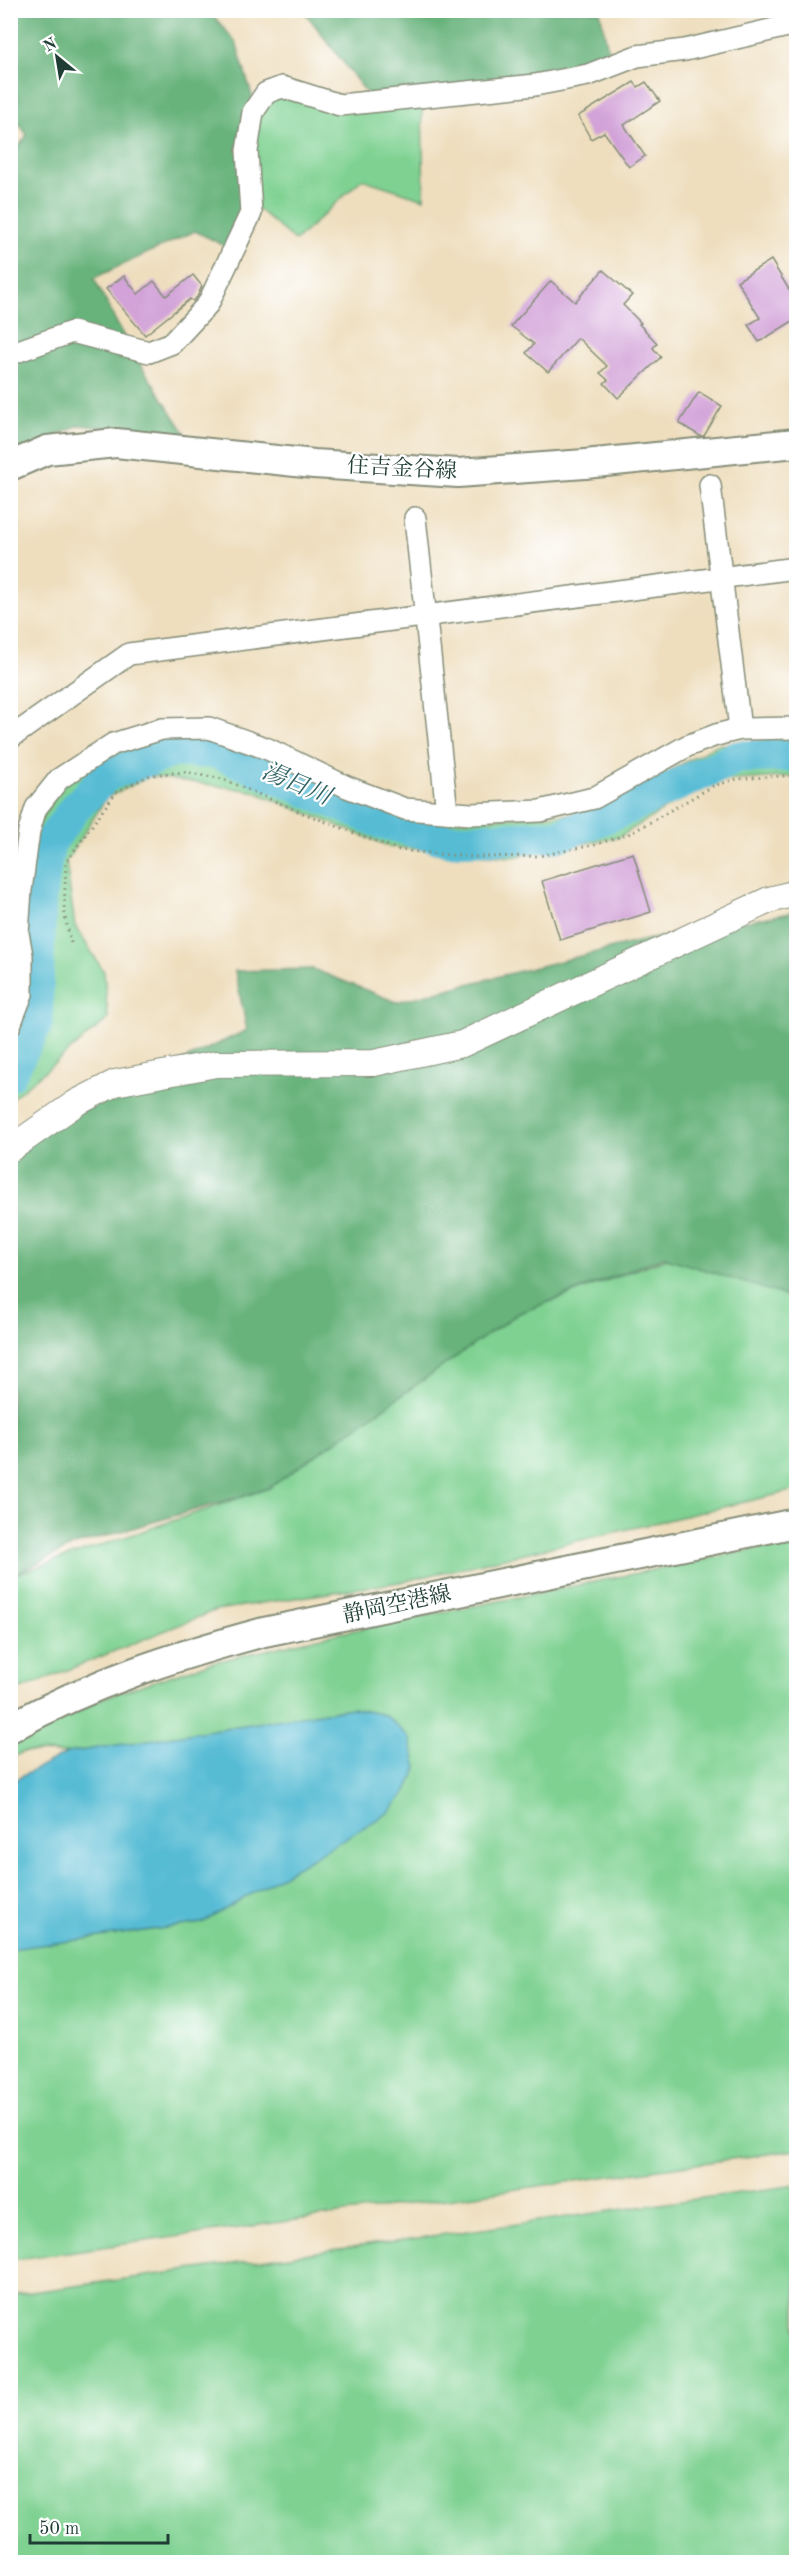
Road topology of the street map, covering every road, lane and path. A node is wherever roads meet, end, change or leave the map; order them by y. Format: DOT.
graph roads {
  1 [pos="796,24"];
  2 [pos="10,354"];
  3 [pos="796,443"];
  4 [pos="10,466"];
  5 [pos="710,485"];
  6 [pos="415,518"];
  7 [pos="796,568"];
  8 [pos="723,577"];
  9 [pos="426,615"];
  10 [pos="796,728"];
  11 [pos="740,729"];
  12 [pos="10,738"];
  13 [pos="796,775"];
  14 [pos="447,812"];
  15 [pos="796,893"];
  16 [pos="13,929"];
  17 [pos="71,943"];
  18 [pos="10,1025"];
  19 [pos="10,1149"];
  20 [pos="796,1523"];
  21 [pos="10,1728"];
  1 -- 2 [label="street"];
  3 -- 4 [label="main road, 住吉金谷線"];
  5 -- 8 [label="street"];
  6 -- 9 [label="street"];
  7 -- 8 [label="street"];
  8 -- 9 [label="street"];
  8 -- 11 [label="street"];
  9 -- 12 [label="street"];
  9 -- 14 [label="street"];
  10 -- 11 [label="street"];
  11 -- 14 [label="street"];
  13 -- 17 [label="path"];
  14 -- 16 [label="street"];
  15 -- 19 [label="street"];
  16 -- 18 [label="street"];
  20 -- 21 [label="main road, 静岡空港線"];
}
